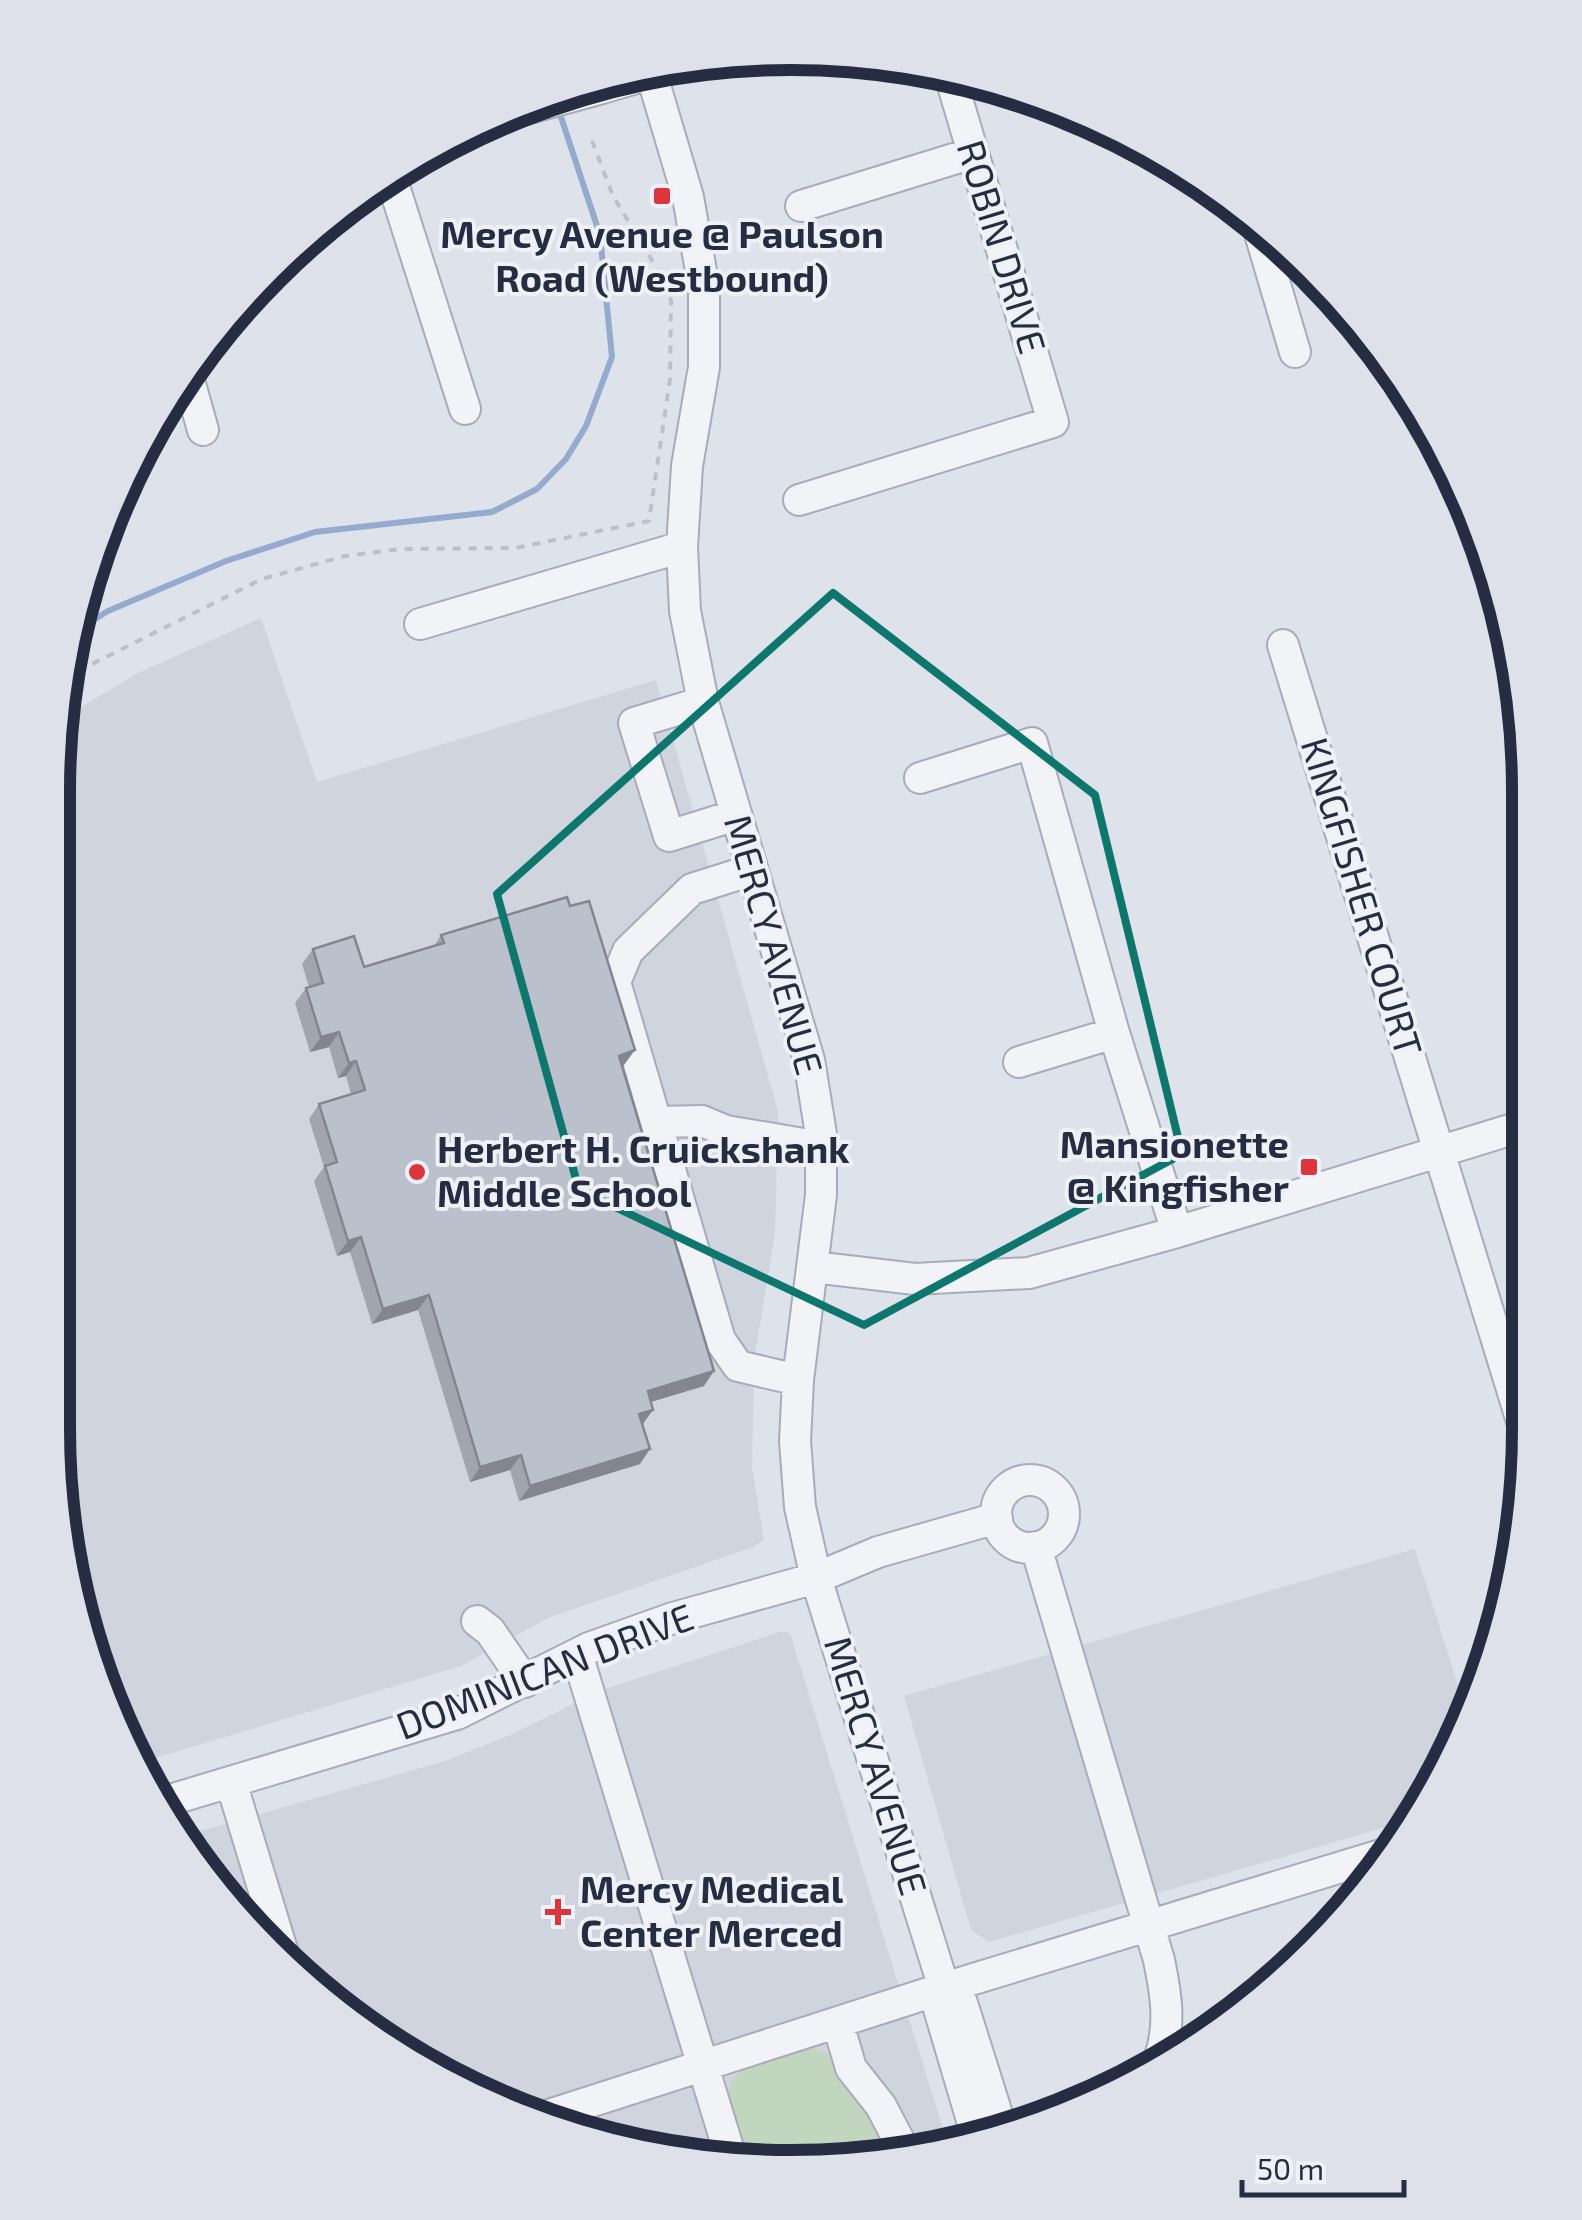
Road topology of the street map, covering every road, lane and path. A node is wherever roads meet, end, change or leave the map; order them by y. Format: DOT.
graph roads {
  1 [pos="655,83"];
  2 [pos="954,89"];
  3 [pos="590,133"];
  4 [pos="973,154"];
  5 [pos="395,189"];
  6 [pos="801,206"];
  7 [pos="1264,247"];
  8 [pos="1295,352"];
  9 [pos="192,390"];
  10 [pos="466,409"];
  11 [pos="203,430"];
  12 [pos="799,500"];
  13 [pos="682,546"];
  14 [pos="420,624"];
  15 [pos="1283,645"];
  16 [pos="80,672"];
  17 [pos="703,702"];
  18 [pos="920,778"];
  19 [pos="736,815"];
  20 [pos="752,870"];
  21 [pos="1114,1033"];
  22 [pos="1020,1062"];
  23 [pos="656,1122"];
  24 [pos="1512,1129"];
  25 [pos="821,1147"];
  26 [pos="1440,1150"];
  27 [pos="1177,1232"];
  28 [pos="813,1267"];
  29 [pos="798,1380"];
  30 [pos="1512,1388"];
  31 [pos="996,1518"];
  32 [pos="1036,1548"];
  33 [pos="816,1578"];
  34 [pos="476,1621"];
  35 [pos="577,1654"];
  36 [pos="525,1682"];
  37 [pos="232,1782"];
  38 [pos="173,1799"];
  39 [pos="1370,1858"];
  40 [pos="1150,1925"];
  41 [pos="278,1935"];
  42 [pos="944,1988"];
  43 [pos="838,2024"];
  44 [pos="1164,2045"];
  45 [pos="704,2067"];
  46 [pos="559,2112"];
  47 [pos="999,2119"];
  48 [pos="974,2126"];
  49 [pos="899,2142"];
  50 [pos="728,2147"];
  1 -- 13 [label="street, MERCY AVENUE"];
  2 -- 4 [label="street, ROBIN DRIVE"];
  3 -- 16 [label="path"];
  4 -- 6 [label="street"];
  4 -- 12 [label="street, ROBIN DRIVE"];
  5 -- 10 [label="street"];
  7 -- 8 [label="street"];
  9 -- 11 [label="street"];
  13 -- 14 [label="street"];
  13 -- 17 [label="street, MERCY AVENUE"];
  15 -- 26 [label="street, KINGFISHER COURT"];
  17 -- 19 [label="street, MERCY AVENUE"];
  17 -- 19 [label="street"];
  18 -- 21 [label="street"];
  19 -- 20 [label="street, MERCY AVENUE"];
  20 -- 23 [label="street"];
  20 -- 25 [label="street, MERCY AVENUE"];
  21 -- 22 [label="street"];
  21 -- 27 [label="street"];
  23 -- 25 [label="street"];
  23 -- 29 [label="street"];
  24 -- 26 [label="street"];
  25 -- 28 [label="street, MERCY AVENUE"];
  26 -- 27 [label="street"];
  26 -- 30 [label="street, KINGFISHER COURT"];
  27 -- 28 [label="street"];
  28 -- 29 [label="street, MERCY AVENUE"];
  29 -- 33 [label="street, MERCY AVENUE"];
  31 -- 32 [label="street"];
  31 -- 32 [label="street"];
  31 -- 33 [label="street, DOMINICAN DRIVE"];
  32 -- 40 [label="street"];
  33 -- 35 [label="street, DOMINICAN DRIVE"];
  33 -- 42 [label="street, MERCY AVENUE"];
  34 -- 36 [label="street"];
  35 -- 36 [label="street, DOMINICAN DRIVE"];
  35 -- 45 [label="street"];
  36 -- 37 [label="street, DOMINICAN DRIVE"];
  37 -- 38 [label="street, DOMINICAN DRIVE"];
  37 -- 41 [label="street"];
  39 -- 40 [label="street"];
  40 -- 42 [label="street"];
  40 -- 44 [label="street"];
  42 -- 43 [label="street"];
  42 -- 47 [label="street, MERCY AVENUE"];
  42 -- 48 [label="street, MERCY AVENUE"];
  43 -- 45 [label="street"];
  43 -- 49 [label="street"];
  45 -- 46 [label="street"];
  45 -- 50 [label="street"];
}
